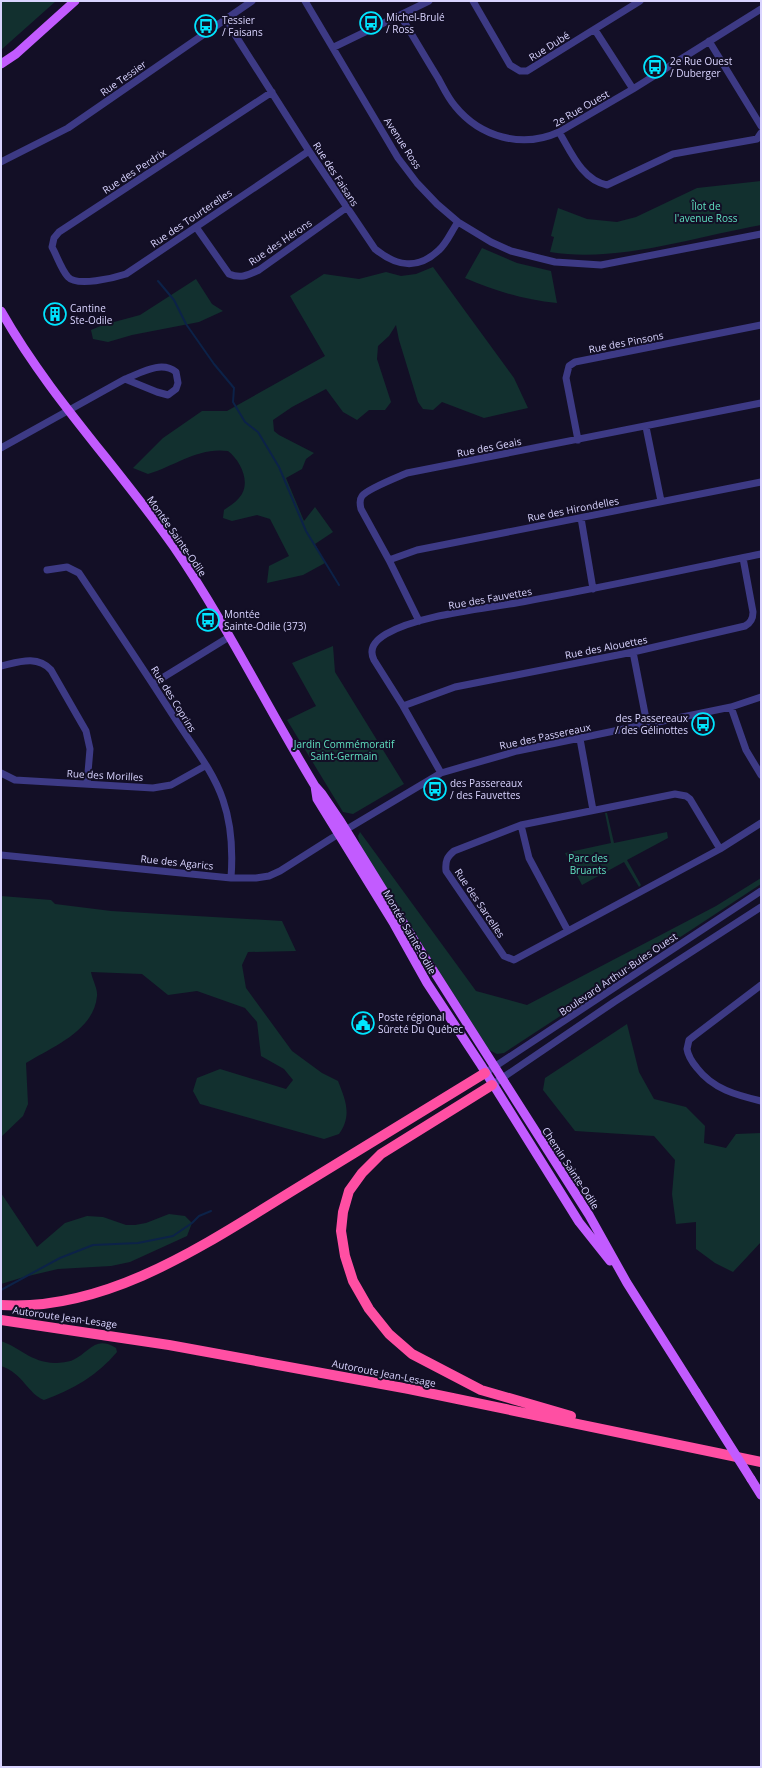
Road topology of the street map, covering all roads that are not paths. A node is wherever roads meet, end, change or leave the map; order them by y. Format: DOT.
graph roads {
  1 [pos="75,1"];
  2 [pos="252,1"];
  3 [pos="305,1"];
  4 [pos="429,1"];
  5 [pos="473,1"];
  6 [pos="640,1"];
  7 [pos="761,8"];
  8 [pos="400,15"];
  9 [pos="225,19"];
  10 [pos="594,30"];
  11 [pos="709,41"];
  12 [pos="334,47"];
  13 [pos="16,54"];
  14 [pos="1,64"];
  15 [pos="1,72"];
  16 [pos="633,89"];
  17 [pos="272,92"];
  18 [pos="761,126"];
  19 [pos="559,132"];
  20 [pos="761,133"];
  21 [pos="309,151"];
  22 [pos="1,162"];
  23 [pos="346,208"];
  24 [pos="458,222"];
  25 [pos="196,227"];
  26 [pos="761,234"];
  27 [pos="77,282"];
  28 [pos="1,311"];
  29 [pos="761,325"];
  30 [pos="126,379"];
  31 [pos="761,403"];
  32 [pos="68,410"];
  33 [pos="646,426"];
  34 [pos="578,440"];
  35 [pos="1,448"];
  36 [pos="761,482"];
  37 [pos="660,501"];
  38 [pos="581,518"];
  39 [pos="761,554"];
  40 [pos="743,558"];
  41 [pos="389,560"];
  42 [pos="47,570"];
  43 [pos="593,589"];
  44 [pos="419,621"];
  45 [pos="229,637"];
  46 [pos="633,652"];
  47 [pos="1,666"];
  48 [pos="154,683"];
  49 [pos="761,697"];
  50 [pos="403,706"];
  51 [pos="731,707"];
  52 [pos="647,724"];
  53 [pos="580,739"];
  54 [pos="205,766"];
  55 [pos="1,772"];
  56 [pos="441,773"];
  57 [pos="761,775"];
  58 [pos="87,784"];
  59 [pos="594,810"];
  60 [pos="761,822"];
  61 [pos="521,825"];
  62 [pos="342,832"];
  63 [pos="720,849"];
  64 [pos="1,855"];
  65 [pos="231,878"];
  66 [pos="761,891"];
  67 [pos="761,907"];
  68 [pos="568,931"];
  69 [pos="761,986"];
  70 [pos="494,1068"];
  71 [pos="485,1073"];
  72 [pos="501,1079"];
  73 [pos="492,1085"];
  74 [pos="761,1101"];
  75 [pos="626,1283"];
  76 [pos="1,1305"];
  77 [pos="1,1320"];
  78 [pos="639,1436"];
  79 [pos="719,1454"];
  80 [pos="761,1462"];
  81 [pos="761,1466"];
  82 [pos="761,1495"];
  1 -- 13 [label="main road"];
  2 -- 9 [label="street, Rue Tessier"];
  3 -- 12 [label="street, Avenue Ross"];
  4 -- 8 [label="street"];
  5 -- 10 [label="street, Rue Dubé"];
  6 -- 10 [label="street, Rue Dubé"];
  7 -- 11 [label="street, 2e Rue Ouest"];
  8 -- 12 [label="street"];
  8 -- 19 [label="street, 2e Rue Ouest"];
  9 -- 17 [label="street, Rue des Faisans"];
  9 -- 22 [label="street, Rue Tessier"];
  10 -- 16 [label="street"];
  11 -- 16 [label="street, 2e Rue Ouest"];
  11 -- 18 [label="street"];
  12 -- 24 [label="street, Avenue Ross"];
  13 -- 14 [label="main road"];
  13 -- 15 [label="main road"];
  16 -- 19 [label="street, 2e Rue Ouest"];
  17 -- 21 [label="street, Rue des Faisans"];
  17 -- 27 [label="street, Rue des Perdrix"];
  19 -- 20 [label="street"];
  21 -- 23 [label="street, Rue des Faisans"];
  21 -- 25 [label="street, Rue des Tourterelles"];
  23 -- 24 [label="street, Rue des Faisans"];
  23 -- 25 [label="street, Rue des Hérons"];
  24 -- 26 [label="street, Avenue Ross"];
  25 -- 27 [label="street, Rue des Tourterelles"];
  28 -- 32 [label="main road, Montée Sainte-Odile"];
  29 -- 34 [label="street, Rue des Pinsons"];
  30 -- 30 [label="street"];
  30 -- 32 [label="street"];
  31 -- 33 [label="street, Rue des Geais"];
  32 -- 35 [label="street"];
  32 -- 45 [label="main road, Montée Sainte-Odile"];
  33 -- 34 [label="street, Rue des Geais"];
  33 -- 37 [label="street"];
  34 -- 41 [label="street, Rue des Geais"];
  36 -- 37 [label="street, Rue des Hirondelles"];
  37 -- 38 [label="street, Rue des Hirondelles"];
  38 -- 41 [label="street, Rue des Hirondelles"];
  38 -- 43 [label="street"];
  39 -- 40 [label="street, Rue des Fauvettes"];
  40 -- 43 [label="street, Rue des Fauvettes"];
  40 -- 46 [label="street, Rue des Alouettes"];
  41 -- 44 [label="street, Rue des Geais"];
  42 -- 48 [label="street, Rue des Coprins"];
  43 -- 44 [label="street, Rue des Fauvettes"];
  44 -- 50 [label="street, Rue des Fauvettes"];
  45 -- 48 [label="street"];
  45 -- 62 [label="main road, Montée Sainte-Odile"];
  46 -- 50 [label="street, Rue des Alouettes"];
  46 -- 52 [label="street"];
  47 -- 58 [label="street"];
  48 -- 54 [label="street, Rue des Coprins"];
  49 -- 51 [label="street, Rue des Passereaux"];
  50 -- 56 [label="street, Rue des Fauvettes"];
  51 -- 52 [label="street, Rue des Passereaux"];
  51 -- 57 [label="street"];
  52 -- 53 [label="street, Rue des Passereaux"];
  53 -- 56 [label="street, Rue des Passereaux"];
  53 -- 59 [label="street"];
  54 -- 58 [label="street, Rue des Morilles"];
  54 -- 65 [label="street, Rue des Coprins"];
  55 -- 58 [label="street, Rue des Morilles"];
  56 -- 62 [label="street, Rue des Passereaux"];
  59 -- 61 [label="street, Rue des Sarcelles"];
  59 -- 63 [label="street, Rue des Sarcelles"];
  60 -- 63 [label="street, Rue des Sarcelles"];
  61 -- 68 [label="street"];
  61 -- 68 [label="street, Rue des Sarcelles"];
  62 -- 65 [label="street, Rue des Agarics"];
  62 -- 70 [label="main road, Montée Sainte-Odile"];
  62 -- 71 [label="main road, Montée Sainte-Odile"];
  63 -- 68 [label="street, Rue des Sarcelles"];
  64 -- 65 [label="street, Rue des Agarics"];
  66 -- 70 [label="street, Boulevard Arthur-Buies Ouest"];
  67 -- 72 [label="street, Boulevard Arthur-Buies Ouest"];
  69 -- 74 [label="street"];
  70 -- 71 [label="street, Boulevard Arthur-Buies Ouest"];
  70 -- 72 [label="main road, Chemin Sainte-Odile"];
  71 -- 73 [label="main road, Montée Sainte-Odile"];
  71 -- 76 [label="highway"];
  72 -- 73 [label="street, Boulevard Arthur-Buies Ouest"];
  72 -- 75 [label="main road, Chemin Sainte-Odile"];
  73 -- 75 [label="main road, Chemin Sainte-Odile"];
  73 -- 78 [label="highway"];
  75 -- 82 [label="main road, Chemin Sainte-Odile, bridge"];
  77 -- 78 [label="highway, Autoroute Jean-Lesage"];
  78 -- 79 [label="highway, Autoroute Jean-Lesage"];
  79 -- 80 [label="highway, Autoroute Jean-Lesage"];
  79 -- 81 [label="highway"];
}
